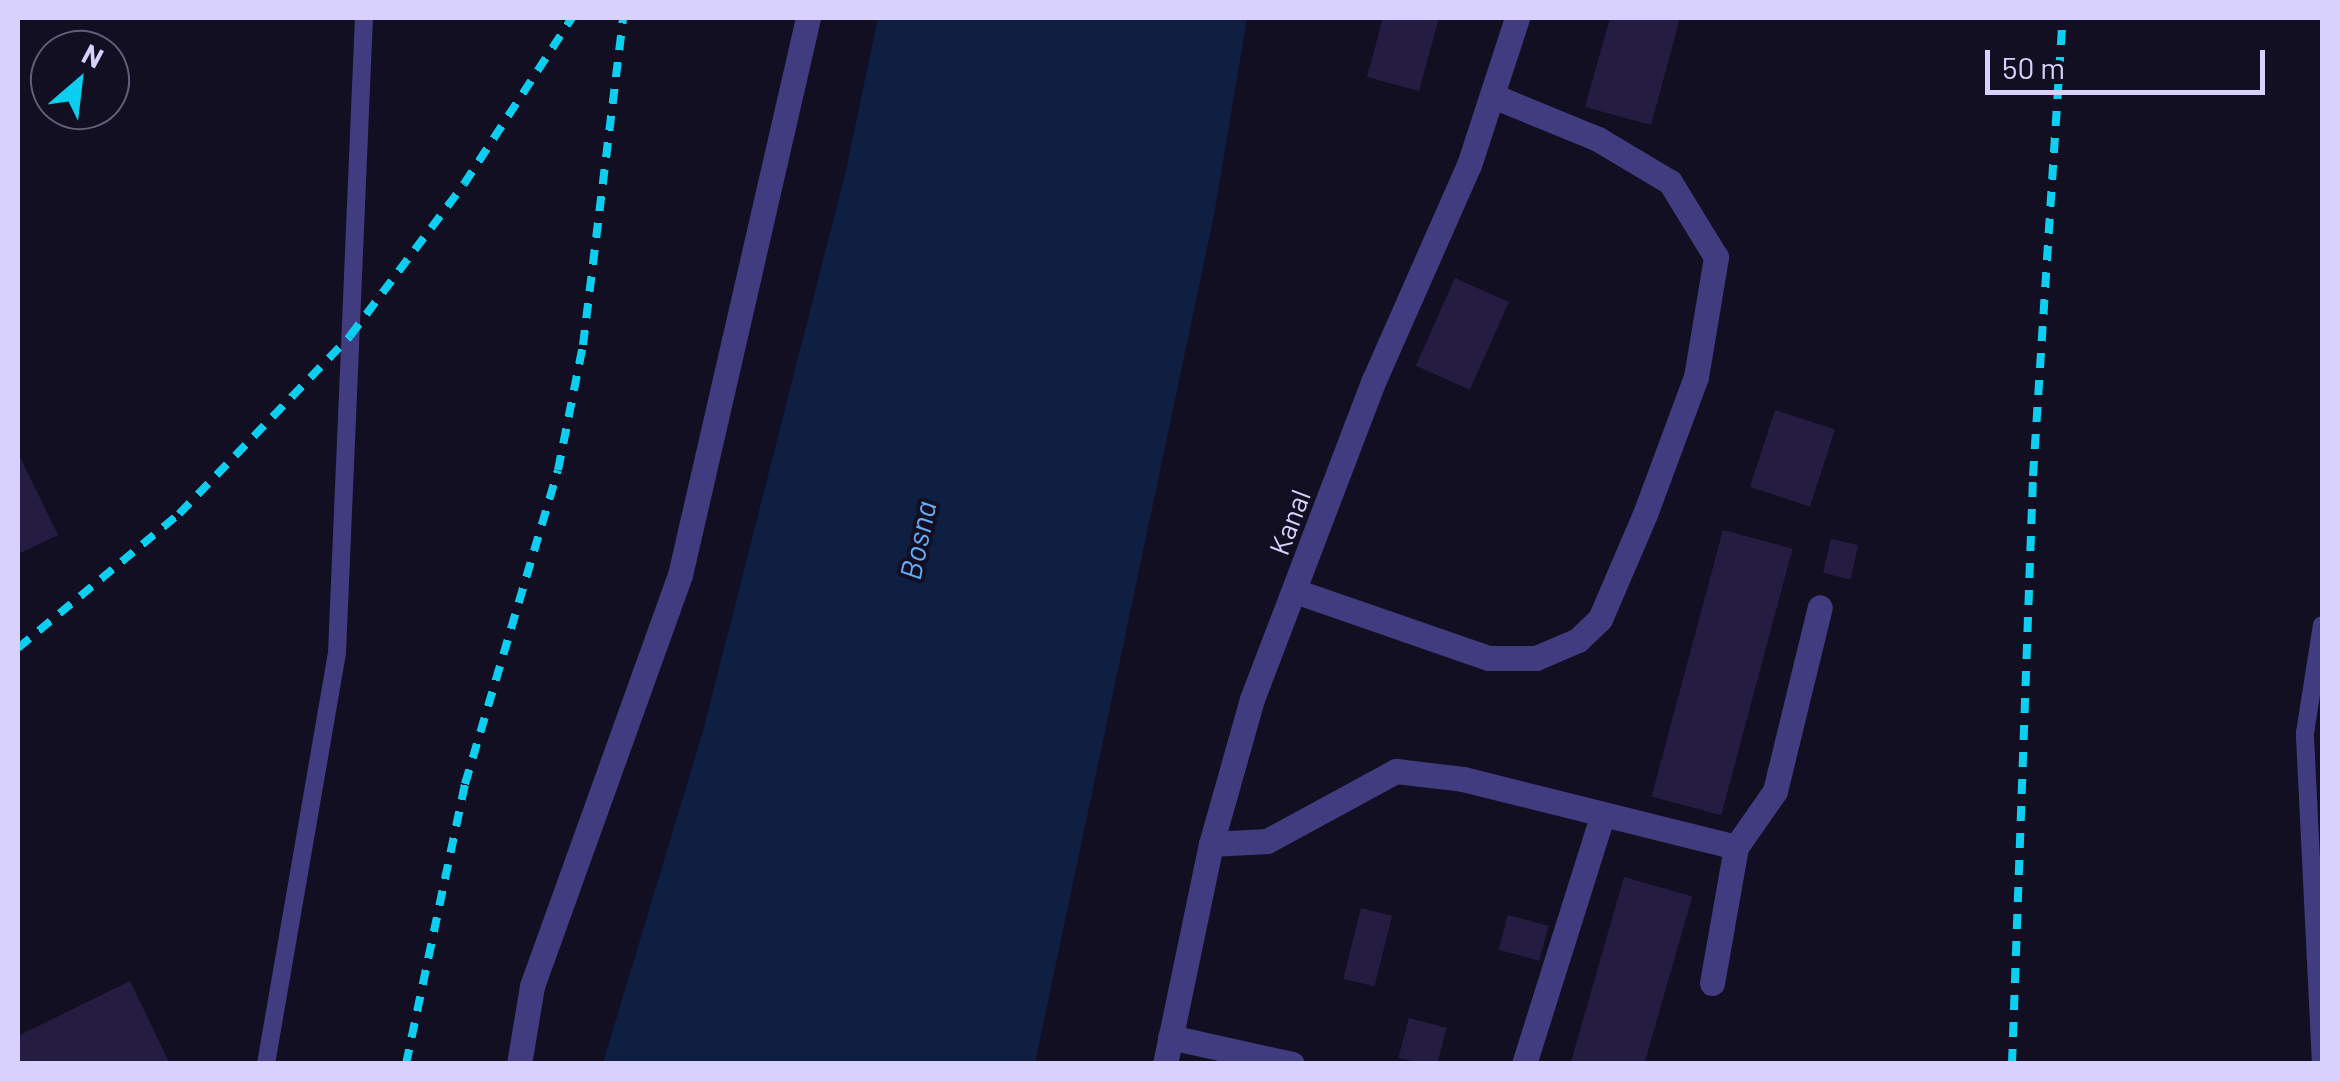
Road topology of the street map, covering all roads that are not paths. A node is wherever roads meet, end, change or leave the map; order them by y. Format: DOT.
graph roads {
  1 [pos="364,18"];
  2 [pos="808,18"];
  3 [pos="1517,18"];
  4 [pos="1494,96"];
  5 [pos="1295,591"];
  6 [pos="1820,607"];
  7 [pos="2322,625"];
  8 [pos="1602,816"];
  9 [pos="1211,844"];
  10 [pos="1736,848"];
  11 [pos="1712,983"];
  12 [pos="1170,1038"];
  13 [pos="266,1064"];
  14 [pos="519,1064"];
  15 [pos="1164,1064"];
  16 [pos="1292,1064"];
  17 [pos="1524,1064"];
  18 [pos="2321,1064"];
  1 -- 13 [label="lane"];
  2 -- 14 [label="street"];
  3 -- 4 [label="street, Kanal"];
  4 -- 5 [label="street, Kanal"];
  4 -- 5 [label="street"];
  5 -- 9 [label="street, Kanal"];
  6 -- 10 [label="street"];
  7 -- 18 [label="lane"];
  8 -- 9 [label="street"];
  8 -- 10 [label="street"];
  8 -- 17 [label="street"];
  9 -- 12 [label="street, Kanal"];
  10 -- 11 [label="street"];
  12 -- 15 [label="street, Kanal"];
  12 -- 16 [label="street"];
}
